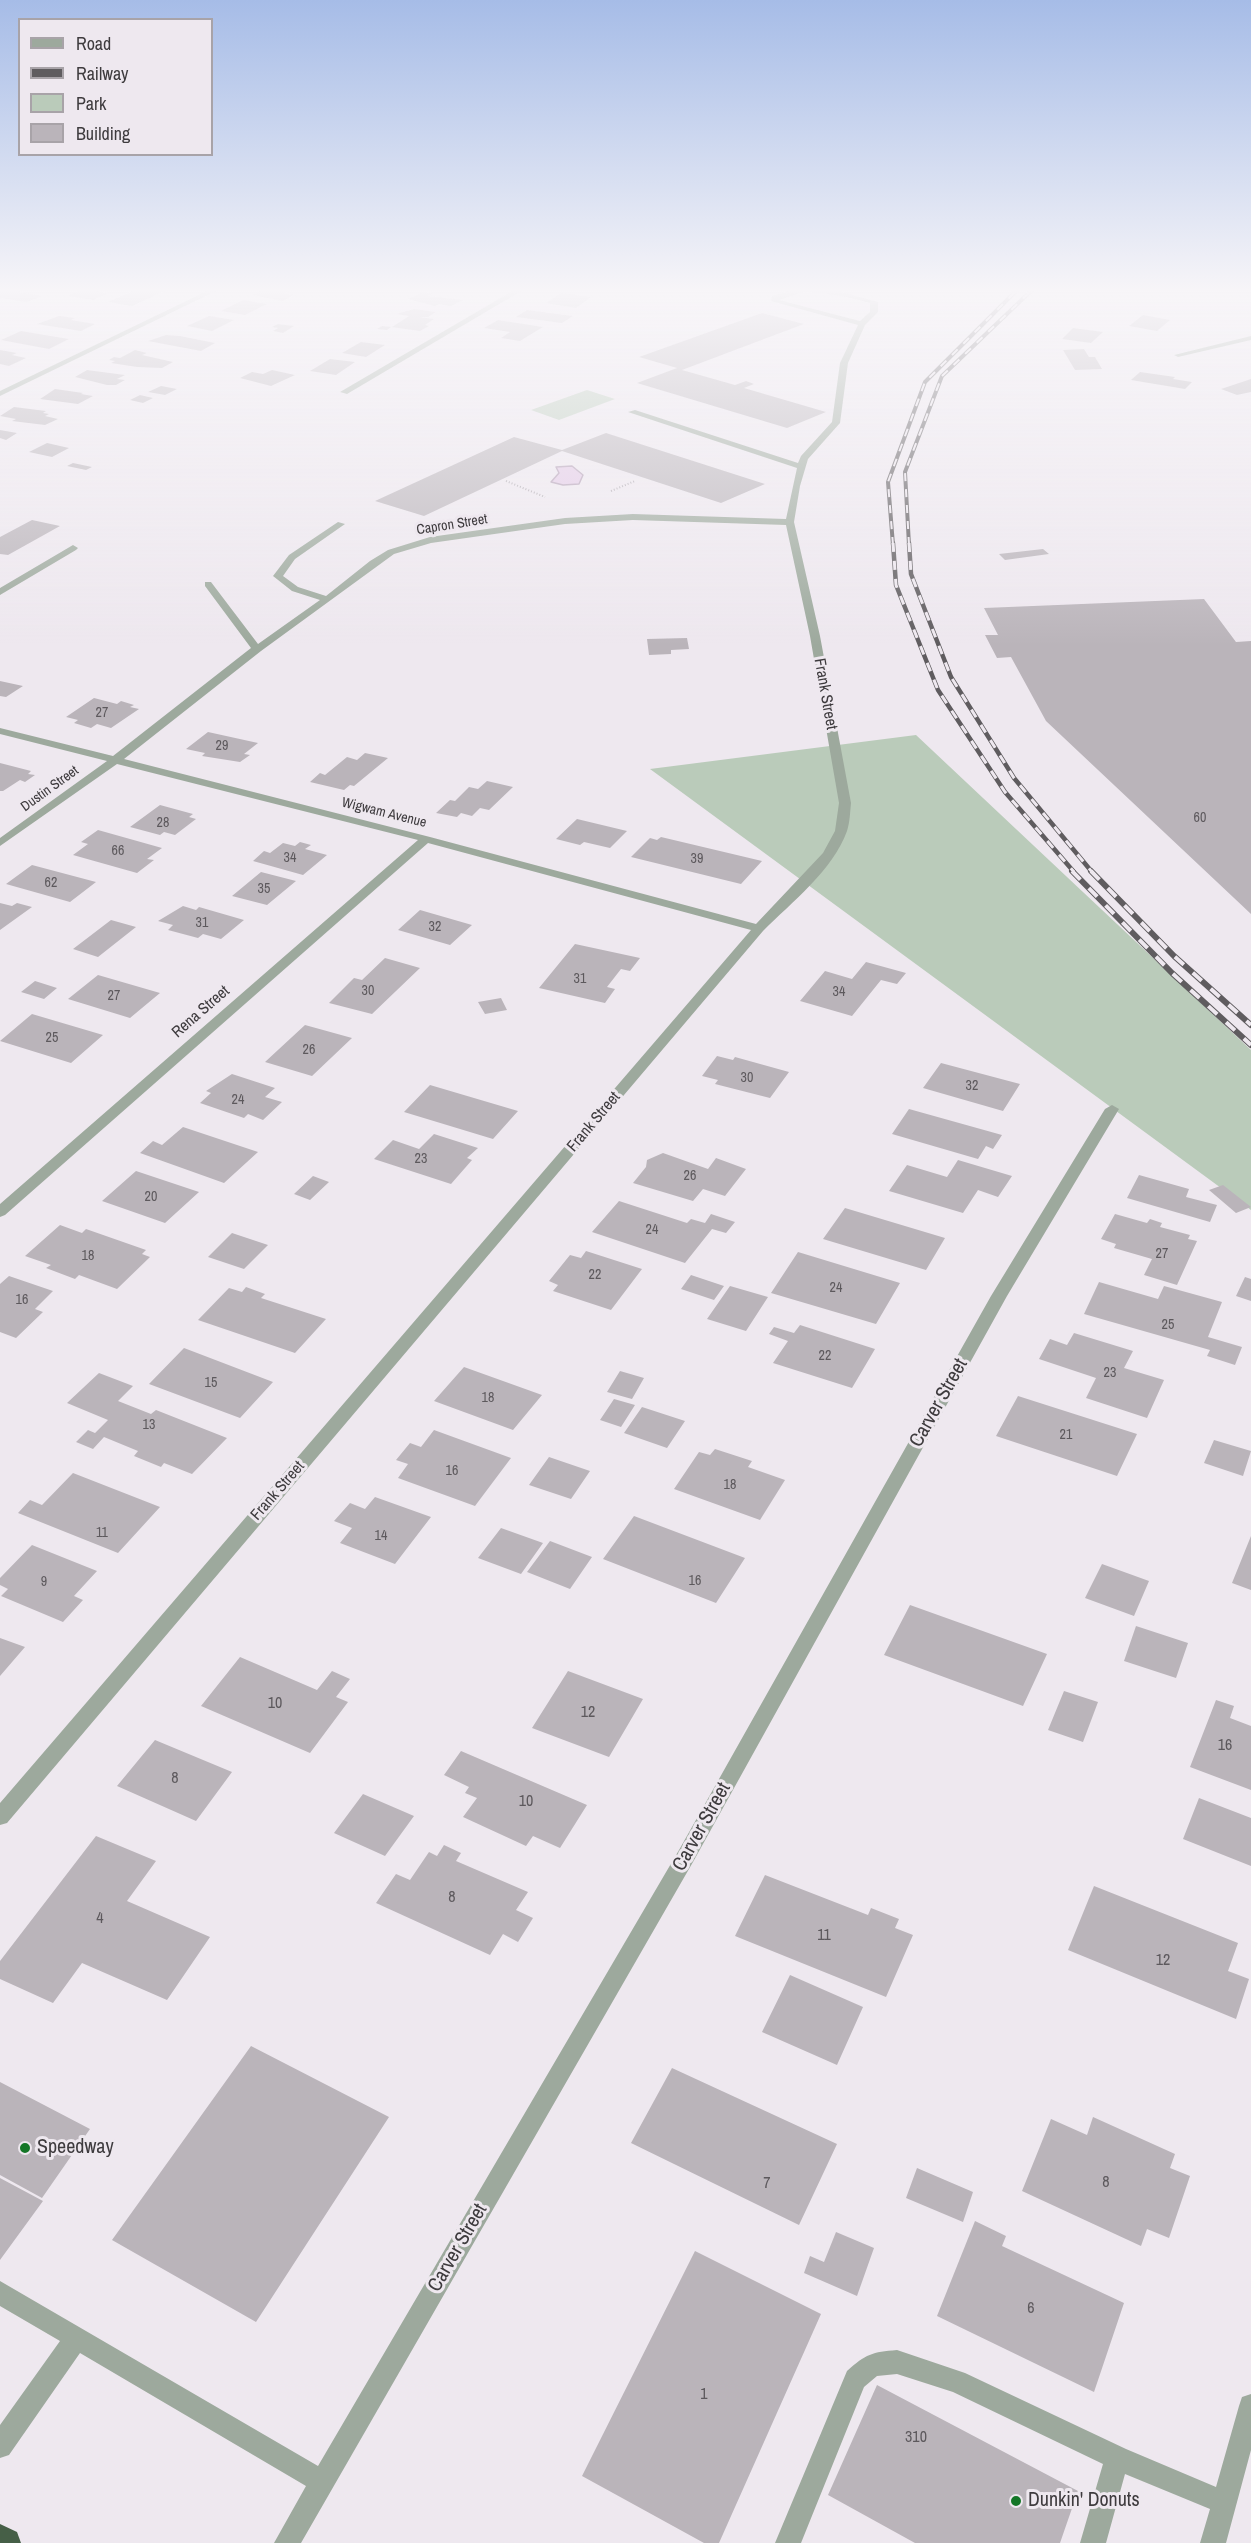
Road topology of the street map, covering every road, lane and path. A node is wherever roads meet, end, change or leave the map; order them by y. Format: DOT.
graph roads {
  1 [pos="838,409"];
  2 [pos="632,411"];
  3 [pos="802,467"];
  4 [pos="790,522"];
  5 [pos="341,524"];
  6 [pos="73,548"];
  7 [pos="208,584"];
  8 [pos="0,592"];
  9 [pos="328,598"];
  10 [pos="257,649"];
  11 [pos="0,730"];
  12 [pos="117,759"];
  13 [pos="426,839"];
  14 [pos="0,843"];
  15 [pos="759,928"];
  16 [pos="1112,1108"];
  17 [pos="0,1212"];
  18 [pos="0,1817"];
  19 [pos="0,2293"];
  20 [pos="76,2338"];
  21 [pos="1251,2406"];
  22 [pos="0,2446"];
  23 [pos="1117,2458"];
  24 [pos="322,2482"];
  25 [pos="1225,2503"];
  26 [pos="0,2540"];
  27 [pos="6,2543"];
  28 [pos="287,2543"];
  29 [pos="788,2543"];
  30 [pos="1093,2543"];
  31 [pos="1214,2543"];
  1 -- 3 [label="street, Frank Street"];
  2 -- 3 [label="street"];
  3 -- 4 [label="street, Frank Street"];
  4 -- 9 [label="street, Capron Street"];
  4 -- 15 [label="street, Frank Street"];
  5 -- 9 [label="street"];
  6 -- 8 [label="street"];
  7 -- 10 [label="street"];
  9 -- 10 [label="street, Capron Street"];
  10 -- 12 [label="street, Capron Street"];
  11 -- 12 [label="street, Wigwam Avenue"];
  12 -- 13 [label="street, Wigwam Avenue"];
  12 -- 14 [label="street, Dustin Street"];
  13 -- 15 [label="street, Wigwam Avenue"];
  13 -- 17 [label="street, Rena Street"];
  15 -- 18 [label="street, Frank Street"];
  16 -- 24 [label="street, Carver Street"];
  19 -- 20 [label="street"];
  20 -- 22 [label="street"];
  20 -- 24 [label="street"];
  21 -- 25 [label="street"];
  23 -- 25 [label="street"];
  23 -- 29 [label="street"];
  23 -- 30 [label="street"];
  24 -- 28 [label="street, Carver Street"];
  25 -- 31 [label="street"];
  26 -- 27 [label="highway"];
}
